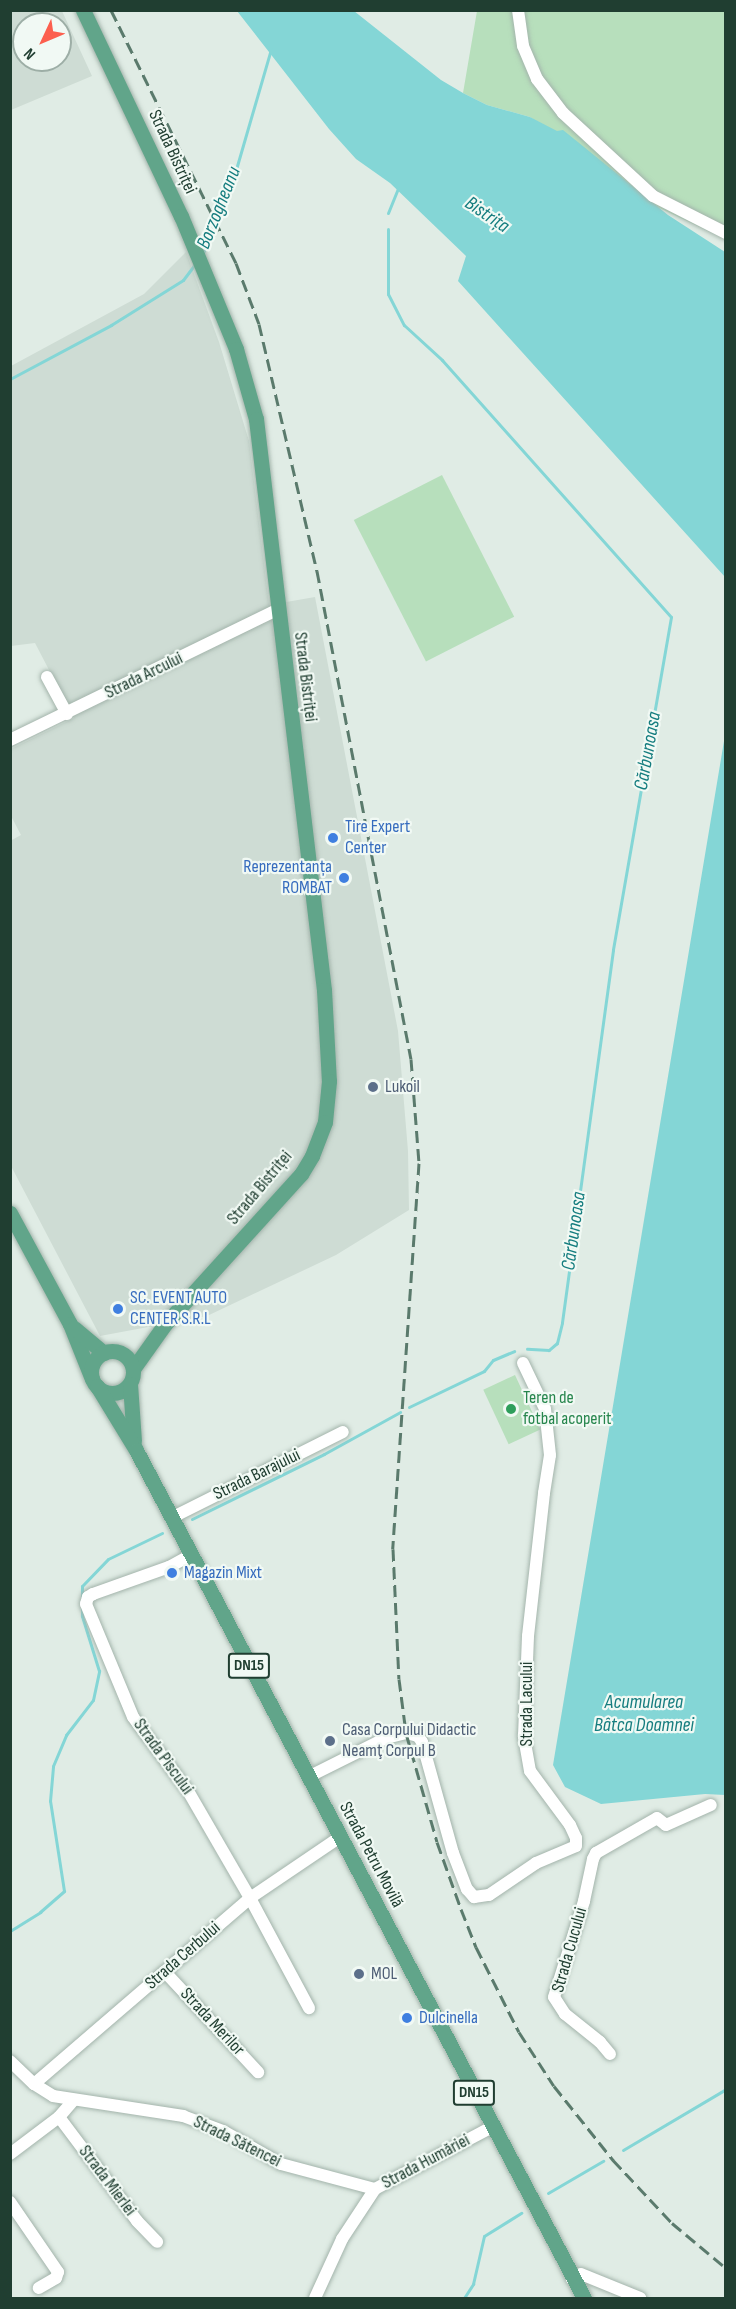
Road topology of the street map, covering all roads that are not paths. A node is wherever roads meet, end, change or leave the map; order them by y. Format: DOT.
graph roads {
  1 [pos="83,10"];
  2 [pos="518,10"];
  3 [pos="726,232"];
  4 [pos="277,610"];
  5 [pos="47,677"];
  6 [pos="67,714"];
  7 [pos="10,740"];
  8 [pos="10,1213"];
  9 [pos="15,1233"];
  10 [pos="70,1324"];
  11 [pos="165,1324"];
  12 [pos="104,1353"];
  13 [pos="120,1353"];
  14 [pos="523,1363"];
  15 [pos="131,1377"];
  16 [pos="94,1382"];
  17 [pos="343,1432"];
  18 [pos="135,1449"];
  19 [pos="171,1518"];
  20 [pos="191,1555"];
  21 [pos="308,1777"];
  22 [pos="711,1805"];
  23 [pos="340,1837"];
  24 [pos="576,1846"];
  25 [pos="593,1859"];
  26 [pos="250,1898"];
  27 [pos="165,1972"];
  28 [pos="309,2008"];
  29 [pos="610,2054"];
  30 [pos="10,2061"];
  31 [pos="258,2072"];
  32 [pos="34,2084"];
  33 [pos="73,2101"];
  34 [pos="59,2117"];
  35 [pos="492,2127"];
  36 [pos="10,2154"];
  37 [pos="375,2189"];
  38 [pos="10,2202"];
  39 [pos="157,2242"];
  40 [pos="572,2279"];
  41 [pos="39,2288"];
  42 [pos="315,2298"];
  43 [pos="584,2298"];
  44 [pos="640,2298"];
  1 -- 4 [label="main road, Strada Bistriței"];
  2 -- 3 [label="street"];
  4 -- 6 [label="street, Strada Arcului"];
  4 -- 11 [label="main road, Strada Bistriței"];
  5 -- 6 [label="street"];
  6 -- 7 [label="street, Strada Arcului"];
  8 -- 9 [label="main road, Strada Petru Movilă / DN15"];
  9 -- 10 [label="main road, Strada Petru Movilă / DN15"];
  10 -- 12 [label="main road, Strada Petru Movilă / DN15"];
  10 -- 16 [label="main road, Strada Petru Movilă / DN15"];
  11 -- 13 [label="main road, Strada Bistriței"];
  11 -- 15 [label="main road, Strada Bistriței"];
  12 -- 13 [label="main road"];
  12 -- 16 [label="main road"];
  13 -- 15 [label="main road"];
  14 -- 24 [label="street, Strada Lacului"];
  15 -- 16 [label="main road"];
  15 -- 18 [label="main road, Strada Petru Movilă / DN15"];
  16 -- 18 [label="main road, Strada Petru Movilă / DN15"];
  17 -- 19 [label="street, Strada Barajului"];
  18 -- 19 [label="main road, Strada Petru Movilă / DN15"];
  19 -- 20 [label="main road, Strada Petru Movilă / DN15"];
  20 -- 21 [label="main road, Strada Petru Movilă / DN15"];
  20 -- 26 [label="street, Strada Piscului"];
  21 -- 23 [label="main road, Strada Petru Movilă / DN15"];
  21 -- 24 [label="street"];
  22 -- 25 [label="street"];
  23 -- 26 [label="street, Strada Cerbului"];
  23 -- 35 [label="main road, Strada Petru Movilă / DN15"];
  24 -- 25 [label="street"];
  25 -- 29 [label="street, Strada Cucului"];
  26 -- 27 [label="street, Strada Cerbului"];
  26 -- 28 [label="street, Strada Piscului"];
  27 -- 31 [label="street, Strada Merilor"];
  27 -- 32 [label="street, Strada Cerbului"];
  30 -- 32 [label="street, Strada Sătencei"];
  32 -- 33 [label="street, Strada Sătencei"];
  33 -- 34 [label="street"];
  33 -- 37 [label="street, Strada Sătencei"];
  34 -- 36 [label="street"];
  34 -- 39 [label="street, Strada Mierlei"];
  35 -- 37 [label="street, Strada Humăriei"];
  35 -- 40 [label="main road, Strada Petru Movilă / DN15"];
  37 -- 42 [label="street, Strada Humăriei"];
  38 -- 41 [label="street"];
  40 -- 43 [label="main road, Strada Petru Movilă / DN15"];
  40 -- 44 [label="street"];
}
